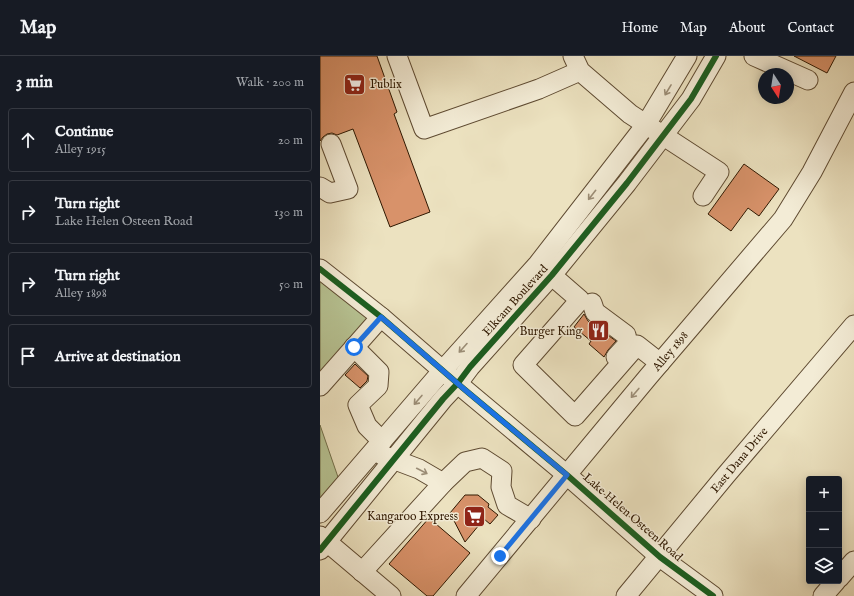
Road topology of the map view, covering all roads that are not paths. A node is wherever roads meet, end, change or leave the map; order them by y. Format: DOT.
graph roads {
  1 [pos="398,56"];
  2 [pos="687,56"];
  3 [pos="754,56"];
  4 [pos="720,58"];
  5 [pos="577,64"];
  6 [pos="808,80"];
  7 [pos="854,92"];
  8 [pos="646,125"];
  9 [pos="663,137"];
  10 [pos="330,144"];
  11 [pos="320,187"];
  12 [pos="704,196"];
  13 [pos="320,269"];
  14 [pos="545,269"];
  15 [pos="586,301"];
  16 [pos="381,317"];
  17 [pos="854,325"];
  18 [pos="637,345"];
  19 [pos="354,347"];
  20 [pos="660,363"];
  21 [pos="443,370"];
  22 [pos="458,383"];
  23 [pos="320,386"];
  24 [pos="569,410"];
  25 [pos="378,446"];
  26 [pos="393,459"];
  27 [pos="567,475"];
  28 [pos="444,483"];
  29 [pos="320,513"];
  30 [pos="531,518"];
  31 [pos="322,543"];
  32 [pos="660,556"];
  33 [pos="854,561"];
  34 [pos="362,572"];
  35 [pos="842,575"];
  36 [pos="833,584"];
  37 [pos="392,596"];
  38 [pos="466,596"];
  39 [pos="626,596"];
  40 [pos="712,596"];
  41 [pos="823,596"];
  1 -- 5 [label="street"];
  2 -- 8 [label="street, Elkcam Boulevard, one-way"];
  3 -- 6 [label="street"];
  4 -- 9 [label="street, Elkcam Boulevard"];
  5 -- 8 [label="street"];
  7 -- 20 [label="street, Alley 1898"];
  8 -- 9 [label="street"];
  8 -- 14 [label="street, Elkcam Boulevard, one-way"];
  9 -- 12 [label="street"];
  9 -- 14 [label="street, Elkcam Boulevard"];
  10 -- 11 [label="street"];
  13 -- 16 [label="street, Lake Helen Osteen Road"];
  14 -- 15 [label="street"];
  14 -- 21 [label="street, Elkcam Boulevard, one-way"];
  14 -- 22 [label="street, Elkcam Boulevard"];
  15 -- 18 [label="street"];
  15 -- 24 [label="street"];
  15 -- 24 [label="street"];
  16 -- 19 [label="street"];
  16 -- 21 [label="street, Lake Helen Osteen Road"];
  17 -- 32 [label="street, East Dana Drive"];
  18 -- 20 [label="street"];
  18 -- 24 [label="street"];
  19 -- 23 [label="street"];
  19 -- 25 [label="street"];
  20 -- 27 [label="street, Alley 1898, one-way"];
  21 -- 22 [label="street, Lake Helen Osteen Road"];
  21 -- 25 [label="street, Elkcam Boulevard, one-way"];
  22 -- 26 [label="street, Elkcam Boulevard"];
  22 -- 27 [label="street, Lake Helen Osteen Road"];
  25 -- 26 [label="street"];
  25 -- 29 [label="street, Elkcam Boulevard"];
  26 -- 28 [label="street, one-way"];
  26 -- 31 [label="street, Elkcam Boulevard"];
  27 -- 30 [label="street, Alley 1898"];
  27 -- 32 [label="street, Lake Helen Osteen Road"];
  28 -- 30 [label="street"];
  28 -- 34 [label="street"];
  30 -- 38 [label="street, Alley 1898"];
  31 -- 34 [label="street"];
  32 -- 39 [label="street, East Dana Drive"];
  32 -- 40 [label="street, Lake Helen Osteen Road"];
  33 -- 35 [label="street"];
  34 -- 37 [label="street"];
  36 -- 41 [label="street"];
}
